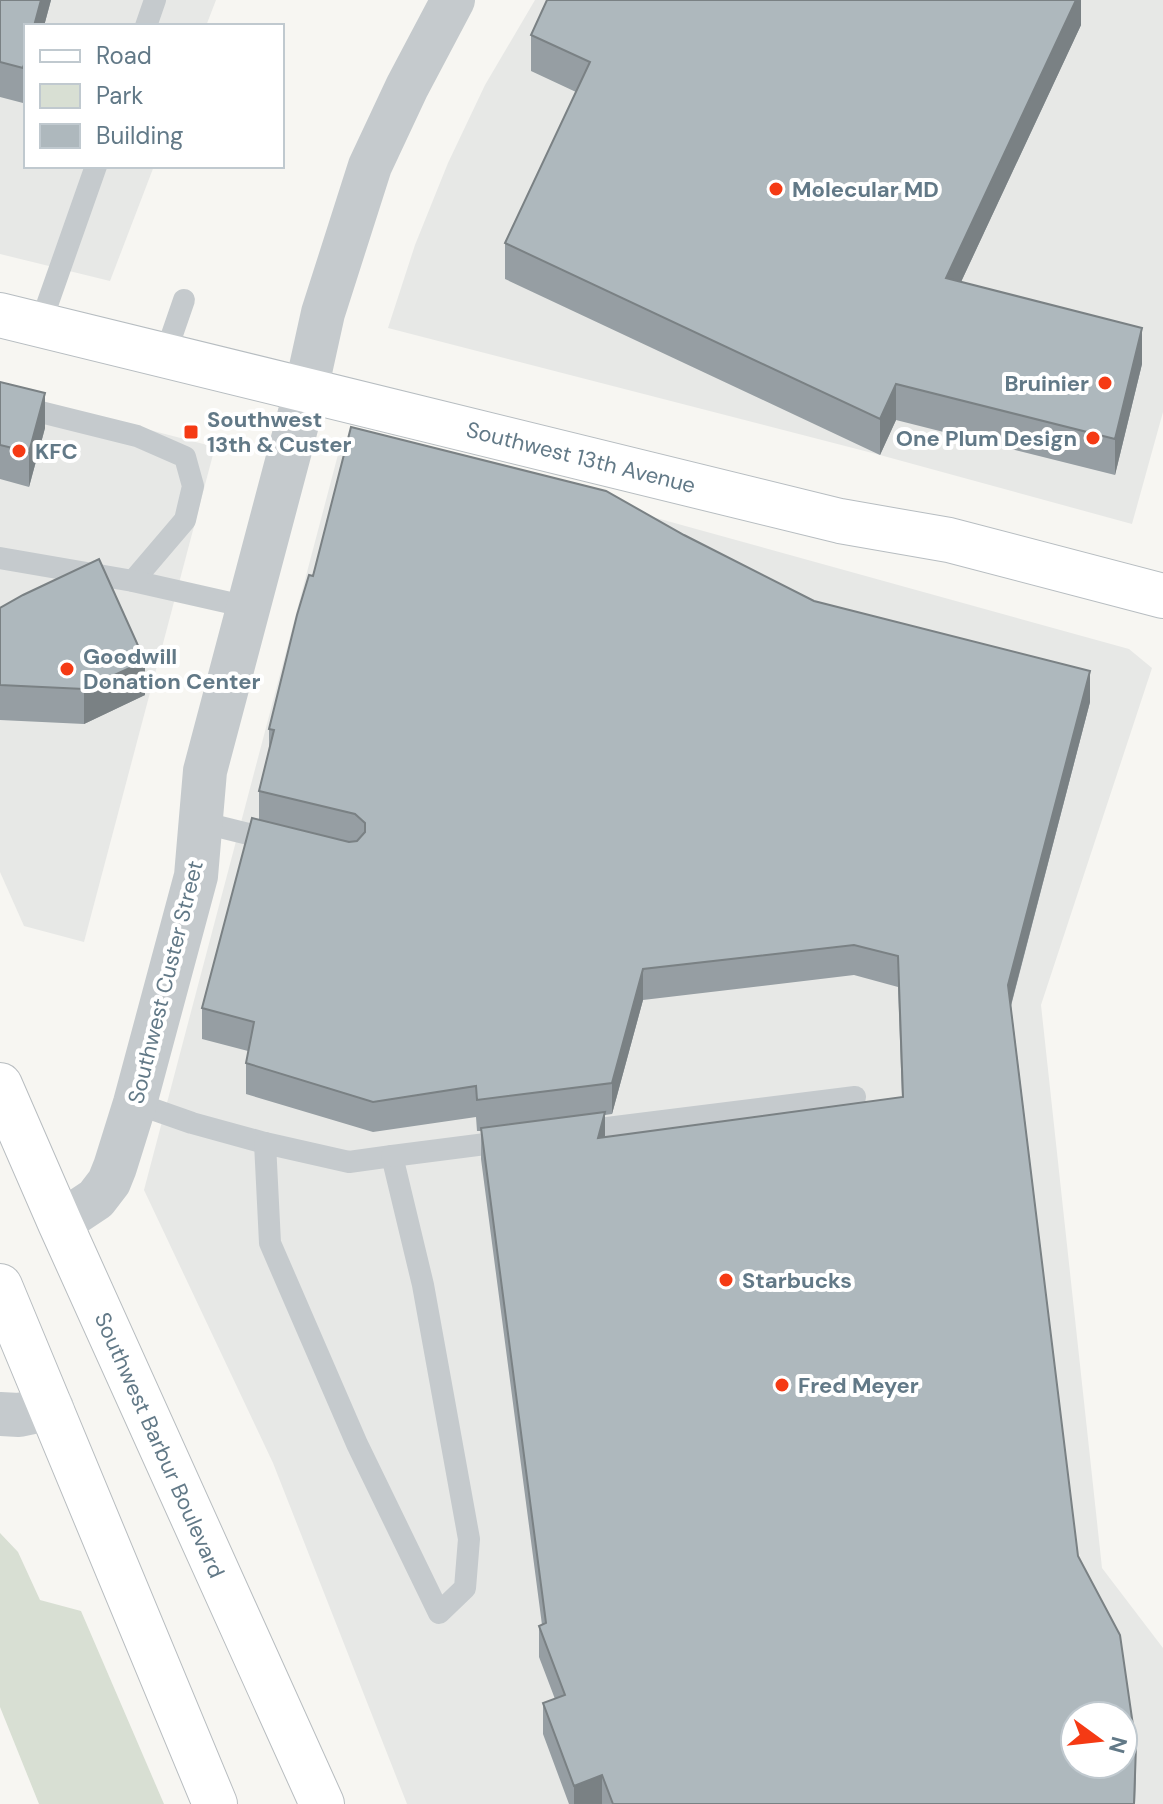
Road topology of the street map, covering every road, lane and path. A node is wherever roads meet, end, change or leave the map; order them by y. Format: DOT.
graph roads {
  1 [pos="155,0"];
  2 [pos="453,0"];
  3 [pos="147,24"];
  4 [pos="95,168"];
  5 [pos="184,300"];
  6 [pos="20,320"];
  7 [pos="165,355"];
  8 [pos="306,390"];
  9 [pos="0,402"];
  10 [pos="0,558"];
  11 [pos="133,581"];
  12 [pos="1163,596"];
  13 [pos="248,607"];
  14 [pos="200,822"];
  15 [pos="297,846"];
  16 [pos="0,1085"];
  17 [pos="855,1097"];
  18 [pos="135,1103"];
  19 [pos="558,1135"];
  20 [pos="526,1139"];
  21 [pos="265,1143"];
  22 [pos="392,1156"];
  23 [pos="60,1223"];
  24 [pos="0,1286"];
  25 [pos="52,1408"];
  26 [pos="0,1414"];
  27 [pos="215,1804"];
  28 [pos="322,1804"];
  1 -- 3 [label="lane"];
  2 -- 8 [label="street, Southwest Custer Street"];
  4 -- 6 [label="lane"];
  5 -- 7 [label="lane"];
  6 -- 7 [label="main road, Southwest 13th Avenue"];
  7 -- 8 [label="main road, Southwest 13th Avenue"];
  8 -- 12 [label="main road, Southwest 13th Avenue"];
  8 -- 13 [label="street, Southwest Custer Street"];
  9 -- 11 [label="lane"];
  10 -- 11 [label="lane"];
  11 -- 13 [label="lane"];
  13 -- 14 [label="street, Southwest Custer Street"];
  14 -- 15 [label="lane"];
  14 -- 18 [label="street, Southwest Custer Street"];
  16 -- 23 [label="main road, Southwest Barbur Boulevard"];
  17 -- 19 [label="lane"];
  18 -- 21 [label="lane"];
  18 -- 23 [label="street, Southwest Custer Street"];
  20 -- 22 [label="lane"];
  21 -- 22 [label="lane"];
  21 -- 22 [label="lane"];
  23 -- 28 [label="main road, Southwest Barbur Boulevard"];
  24 -- 25 [label="main road"];
  25 -- 26 [label="street"];
  25 -- 27 [label="main road"];
}
